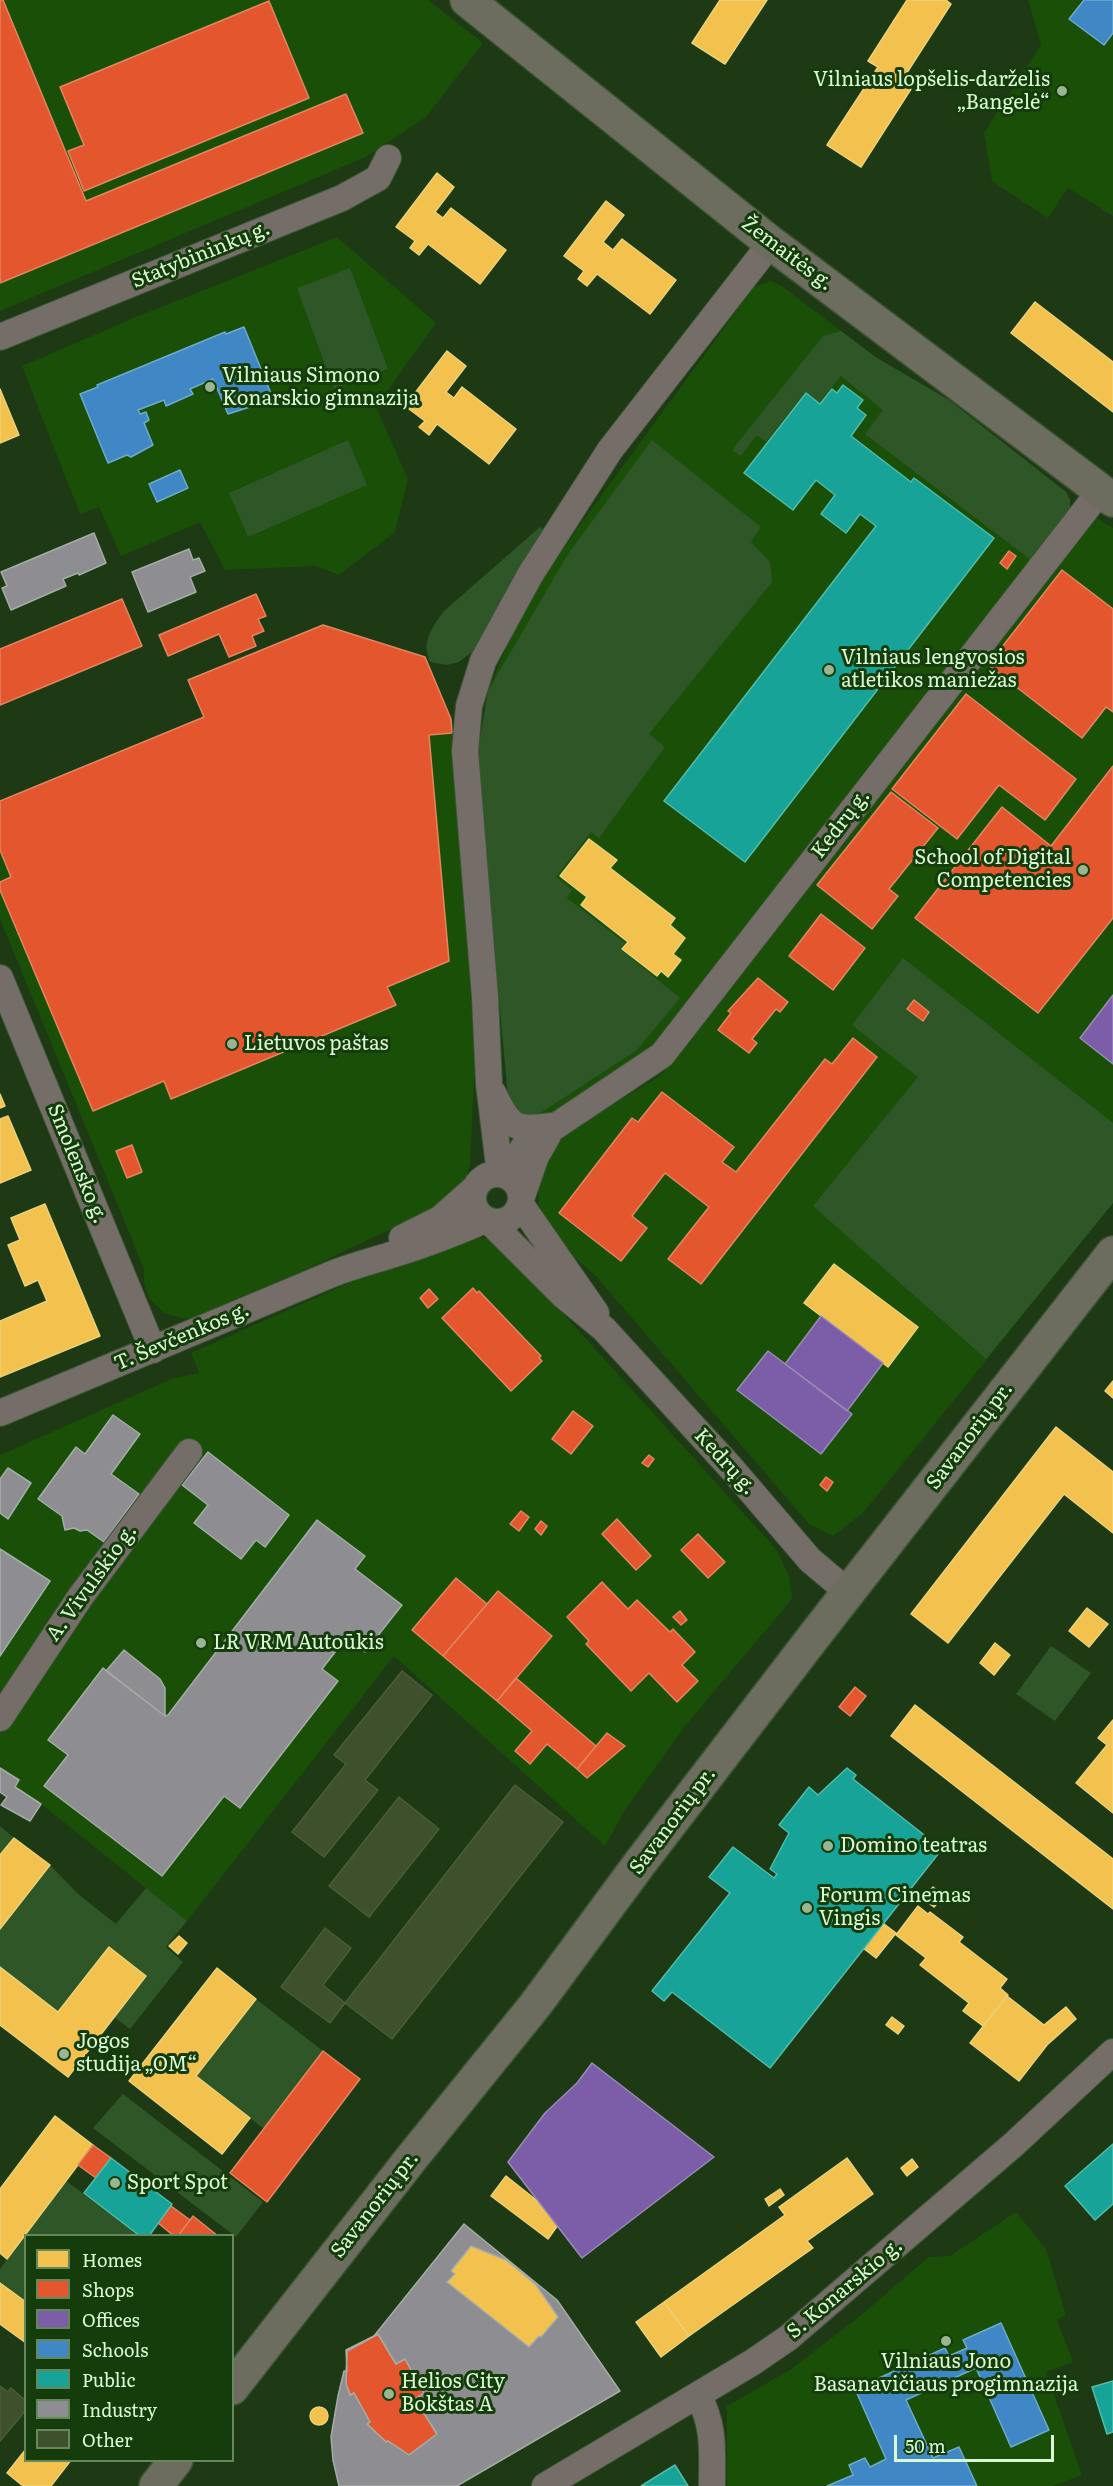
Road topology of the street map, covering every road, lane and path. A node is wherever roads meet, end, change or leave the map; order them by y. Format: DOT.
graph roads {
  1 [pos="467,0"];
  2 [pos="388,158"];
  3 [pos="771,243"];
  4 [pos="0,337"];
  5 [pos="1107,495"];
  6 [pos="0,978"];
  7 [pos="489,1084"];
  8 [pos="552,1126"];
  9 [pos="490,1180"];
  10 [pos="521,1202"];
  11 [pos="487,1221"];
  12 [pos="1113,1253"];
  13 [pos="364,1261"];
  14 [pos="604,1329"];
  15 [pos="153,1350"];
  16 [pos="0,1413"];
  17 [pos="189,1452"];
  18 [pos="848,1592"];
  19 [pos="0,1718"];
  20 [pos="1113,2052"];
  21 [pos="234,2385"];
  22 [pos="698,2394"];
  23 [pos="174,2462"];
  24 [pos="156,2486"];
  25 [pos="545,2486"];
  26 [pos="712,2486"];
  1 -- 3 [label="main road, Žemaitės g."];
  2 -- 4 [label="street, Statybininkų g."];
  3 -- 5 [label="main road, Žemaitės g."];
  3 -- 7 [label="street"];
  5 -- 8 [label="street, Kedrų g."];
  6 -- 15 [label="street, Smolensko g."];
  7 -- 8 [label="street, Kedrų g."];
  7 -- 9 [label="street"];
  8 -- 9 [label="street, Kedrų g."];
  8 -- 10 [label="street, Kedrų g."];
  9 -- 10 [label="street"];
  9 -- 11 [label="street"];
  9 -- 13 [label="street, T. Ševčenkos g."];
  10 -- 11 [label="street"];
  10 -- 14 [label="street, Kedrų g."];
  11 -- 13 [label="street, T. Ševčenkos g."];
  11 -- 14 [label="street, Kedrų g."];
  12 -- 18 [label="main road, Savanorių pr."];
  13 -- 15 [label="street, T. Ševčenkos g."];
  14 -- 18 [label="street, Kedrų g."];
  15 -- 16 [label="street, T. Ševčenkos g."];
  17 -- 19 [label="street, A. Vivulskio g."];
  18 -- 21 [label="main road, Savanorių pr."];
  20 -- 22 [label="street, S. Konarskio g."];
  22 -- 25 [label="street, S. Konarskio g."];
  22 -- 26 [label="street"];
  23 -- 24 [label="main road"];
}
